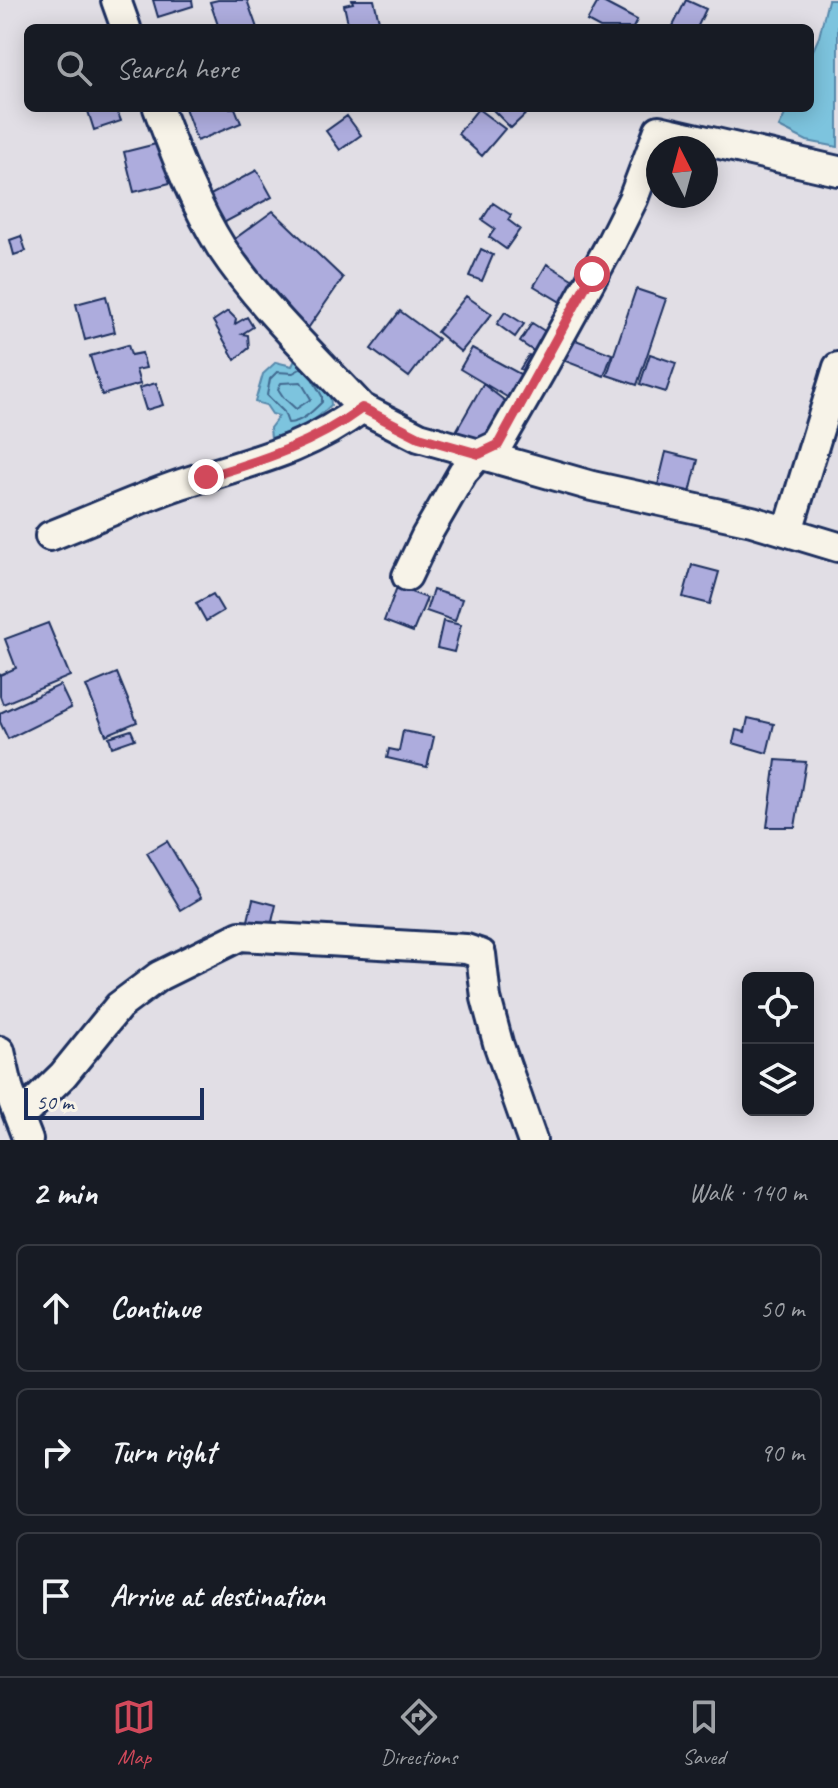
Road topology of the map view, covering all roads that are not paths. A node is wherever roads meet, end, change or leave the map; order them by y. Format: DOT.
graph roads {
  1 [pos="116,0"];
  2 [pos="125,24"];
  3 [pos="160,112"];
  4 [pos="838,171"];
  5 [pos="838,367"];
  6 [pos="362,408"];
  7 [pos="479,454"];
  8 [pos="788,531"];
  9 [pos="50,536"];
  10 [pos="838,547"];
  11 [pos="407,576"];
  12 [pos="0,1051"];
  13 [pos="14,1111"];
  14 [pos="532,1140"];
  1 -- 2 [label="street"];
  3 -- 6 [label="street"];
  4 -- 7 [label="street"];
  5 -- 8 [label="street"];
  6 -- 7 [label="street"];
  6 -- 9 [label="street"];
  7 -- 8 [label="street"];
  7 -- 11 [label="street"];
  8 -- 10 [label="street"];
  12 -- 13 [label="street"];
  13 -- 14 [label="street"];
}
